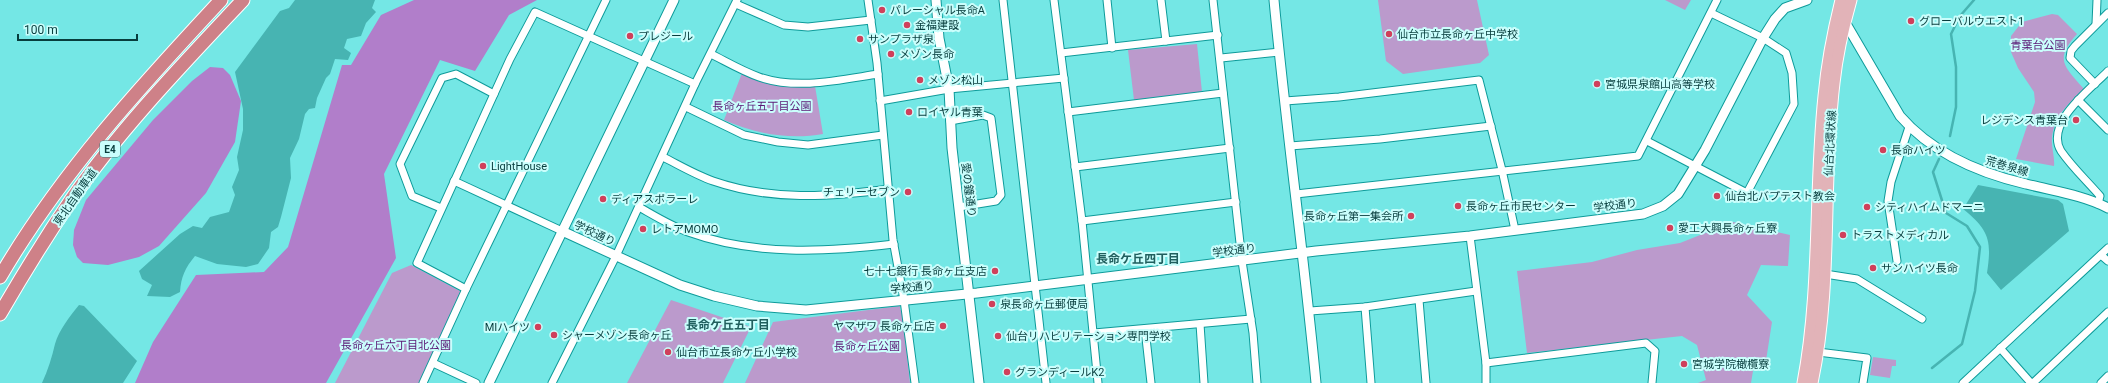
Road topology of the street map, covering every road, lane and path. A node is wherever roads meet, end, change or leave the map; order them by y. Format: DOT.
graph roads {
  1 [pos="221,0"];
  2 [pos="243,0"];
  3 [pos="606,0"];
  4 [pos="674,0"];
  5 [pos="868,0"];
  6 [pos="936,0"];
  7 [pos="1003,0"];
  8 [pos="1054,0"];
  9 [pos="1107,0"];
  10 [pos="1161,0"];
  11 [pos="1213,0"];
  12 [pos="1274,0"];
  13 [pos="1717,0"];
  14 [pos="1807,0"];
  15 [pos="1841,0"];
  16 [pos="1850,0"];
  17 [pos="2097,0"];
  18 [pos="737,2"];
  19 [pos="1712,13"];
  20 [pos="2108,13"];
  21 [pos="871,20"];
  22 [pos="1841,21"];
  23 [pos="2096,24"];
  24 [pos="590,35"];
  25 [pos="1218,35"];
  26 [pos="1763,38"];
  27 [pos="1166,41"];
  28 [pos="1112,48"];
  29 [pos="1279,52"];
  30 [pos="1061,53"];
  31 [pos="711,54"];
  32 [pos="1220,58"];
  33 [pos="645,61"];
  34 [pos="2108,71"];
  35 [pos="878,74"];
  36 [pos="1064,78"];
  37 [pos="696,84"];
  38 [pos="1013,84"];
  39 [pos="2095,84"];
  40 [pos="949,89"];
  41 [pos="1224,93"];
  42 [pos="494,94"];
  43 [pos="2078,100"];
  44 [pos="880,101"];
  45 [pos="1285,101"];
  46 [pos="686,108"];
  47 [pos="1068,112"];
  48 [pos="950,121"];
  49 [pos="1490,126"];
  50 [pos="1909,127"];
  51 [pos="2108,130"];
  52 [pos="883,135"];
  53 [pos="1646,141"];
  54 [pos="1290,146"];
  55 [pos="1230,148"];
  56 [pos="663,157"];
  57 [pos="1075,167"];
  58 [pos="1696,167"];
  59 [pos="1502,170"];
  60 [pos="454,181"];
  61 [pos="889,189"];
  62 [pos="1296,194"];
  63 [pos="1236,202"];
  64 [pos="2098,204"];
  65 [pos="508,206"];
  66 [pos="639,207"];
  67 [pos="959,207"];
  68 [pos="441,208"];
  69 [pos="2108,208"];
  70 [pos="1082,221"];
  71 [pos="1515,230"];
  72 [pos="562,231"];
  73 [pos="1470,236"];
  74 [pos="894,244"];
  75 [pos="2108,248"];
  76 [pos="1302,253"];
  77 [pos="2101,255"];
  78 [pos="616,256"];
  79 [pos="1242,261"];
  80 [pos="1897,261"];
  81 [pos="2108,261"];
  82 [pos="1825,274"];
  83 [pos="0,277"];
  84 [pos="1088,280"];
  85 [pos="1036,286"];
  86 [pos="466,289"];
  87 [pos="1476,291"];
  88 [pos="969,294"];
  89 [pos="904,300"];
  90 [pos="1419,300"];
  91 [pos="1365,307"];
  92 [pos="1310,311"];
  93 [pos="2108,312"];
  94 [pos="0,314"];
  95 [pos="1251,318"];
  96 [pos="1922,319"];
  97 [pos="1200,324"];
  98 [pos="1145,329"];
  99 [pos="1094,333"];
  100 [pos="2000,348"];
  101 [pos="1818,352"];
  102 [pos="1486,362"];
  103 [pos="433,364"];
  104 [pos="2108,376"];
  105 [pos="423,383"];
  106 [pos="476,383"];
  107 [pos="489,383"];
  108 [pos="552,383"];
  109 [pos="915,383"];
  110 [pos="979,383"];
  111 [pos="1046,383"];
  112 [pos="1098,383"];
  113 [pos="1151,383"];
  114 [pos="1204,383"];
  115 [pos="1257,383"];
  116 [pos="1316,383"];
  117 [pos="1371,383"];
  118 [pos="1426,383"];
  119 [pos="1486,383"];
  120 [pos="1652,383"];
  121 [pos="1804,383"];
  122 [pos="1812,383"];
  123 [pos="1863,383"];
  124 [pos="1963,383"];
  125 [pos="2032,383"];
  126 [pos="2101,383"];
  1 -- 83 [label="highway, 東北自動車道 / E4"];
  2 -- 94 [label="highway, 東北自動車道 / E4"];
  3 -- 24 [label="street"];
  4 -- 33 [label="street"];
  5 -- 21 [label="street"];
  6 -- 40 [label="street, 愛の鐘通り"];
  7 -- 38 [label="street"];
  8 -- 30 [label="street"];
  9 -- 28 [label="street"];
  10 -- 27 [label="street"];
  11 -- 25 [label="street"];
  12 -- 29 [label="street"];
  13 -- 19 [label="street"];
  14 -- 26 [label="street, 学校通り"];
  15 -- 22 [label="main road, 仙台北環状線"];
  16 -- 22 [label="main road, 仙台北環状線"];
  17 -- 23 [label="street"];
  18 -- 21 [label="street"];
  18 -- 31 [label="street"];
  19 -- 26 [label="street"];
  19 -- 53 [label="street"];
  20 -- 23 [label="street"];
  21 -- 35 [label="street"];
  22 -- 50 [label="street, 荒巻泉線"];
  22 -- 82 [label="main road, 仙台北環状線"];
  22 -- 121 [label="main road, 仙台北環状線"];
  23 -- 39 [label="street"];
  24 -- 33 [label="street"];
  24 -- 42 [label="street"];
  24 -- 65 [label="street"];
  25 -- 27 [label="street"];
  25 -- 32 [label="street"];
  26 -- 58 [label="street, 学校通り"];
  26 -- 58 [label="street"];
  27 -- 28 [label="street"];
  28 -- 30 [label="street"];
  29 -- 32 [label="street"];
  29 -- 45 [label="street"];
  30 -- 36 [label="street"];
  31 -- 35 [label="street"];
  31 -- 37 [label="street"];
  32 -- 41 [label="street"];
  33 -- 37 [label="street"];
  33 -- 72 [label="street"];
  34 -- 39 [label="street"];
  35 -- 44 [label="street"];
  36 -- 38 [label="street"];
  36 -- 47 [label="street"];
  37 -- 46 [label="street"];
  38 -- 40 [label="street"];
  38 -- 85 [label="street"];
  39 -- 43 [label="street"];
  40 -- 44 [label="street"];
  40 -- 48 [label="street, 愛の鐘通り"];
  41 -- 47 [label="street"];
  41 -- 55 [label="street"];
  42 -- 60 [label="street"];
  42 -- 68 [label="street"];
  43 -- 51 [label="street"];
  43 -- 64 [label="street"];
  44 -- 52 [label="street"];
  45 -- 49 [label="street"];
  45 -- 54 [label="street"];
  46 -- 52 [label="street"];
  46 -- 56 [label="street"];
  47 -- 57 [label="street"];
  48 -- 67 [label="street, 愛の鐘通り"];
  48 -- 67 [label="street"];
  49 -- 54 [label="street"];
  49 -- 59 [label="street"];
  50 -- 64 [label="street, 荒巻泉線"];
  50 -- 80 [label="street"];
  52 -- 61 [label="street"];
  53 -- 58 [label="street"];
  53 -- 59 [label="street"];
  54 -- 62 [label="street"];
  55 -- 57 [label="street"];
  55 -- 63 [label="street"];
  56 -- 61 [label="street"];
  56 -- 66 [label="street"];
  57 -- 70 [label="street"];
  58 -- 71 [label="street, 学校通り"];
  59 -- 62 [label="street"];
  59 -- 71 [label="street"];
  60 -- 65 [label="street"];
  60 -- 68 [label="street"];
  61 -- 74 [label="street"];
  62 -- 76 [label="street"];
  63 -- 70 [label="street"];
  63 -- 79 [label="street"];
  64 -- 69 [label="street, 荒巻泉線"];
  65 -- 72 [label="street"];
  65 -- 86 [label="street"];
  66 -- 74 [label="street"];
  66 -- 78 [label="street"];
  67 -- 88 [label="street, 愛の鐘通り"];
  68 -- 86 [label="street"];
  70 -- 84 [label="street"];
  71 -- 73 [label="street, 学校通り"];
  72 -- 78 [label="street, 学校通り"];
  72 -- 107 [label="street"];
  73 -- 76 [label="street, 学校通り"];
  73 -- 87 [label="street"];
  74 -- 89 [label="street"];
  75 -- 77 [label="street"];
  76 -- 79 [label="street, 学校通り"];
  76 -- 92 [label="street"];
  77 -- 81 [label="street"];
  77 -- 100 [label="street"];
  78 -- 89 [label="street, 学校通り"];
  78 -- 108 [label="street"];
  79 -- 84 [label="street, 学校通り"];
  79 -- 95 [label="street"];
  82 -- 96 [label="street"];
  82 -- 101 [label="main road, 仙台北環状線"];
  84 -- 85 [label="street, 学校通り"];
  84 -- 99 [label="street"];
  85 -- 88 [label="street, 学校通り"];
  85 -- 111 [label="street"];
  86 -- 103 [label="street"];
  87 -- 90 [label="street"];
  87 -- 102 [label="street"];
  88 -- 89 [label="street, 学校通り"];
  88 -- 110 [label="street, 愛の鐘通り"];
  89 -- 109 [label="street"];
  90 -- 91 [label="street"];
  90 -- 118 [label="street"];
  91 -- 92 [label="street"];
  91 -- 117 [label="street"];
  92 -- 116 [label="street"];
  93 -- 125 [label="street"];
  95 -- 97 [label="street"];
  95 -- 115 [label="street"];
  97 -- 98 [label="street"];
  97 -- 114 [label="street"];
  98 -- 99 [label="street"];
  98 -- 113 [label="street"];
  99 -- 112 [label="street"];
  100 -- 124 [label="street"];
  100 -- 125 [label="street"];
  101 -- 122 [label="main road, 仙台北環状線"];
  101 -- 123 [label="street"];
  102 -- 119 [label="street"];
  102 -- 120 [label="street"];
  103 -- 105 [label="street"];
  103 -- 106 [label="street"];
  104 -- 126 [label="street"];
}
